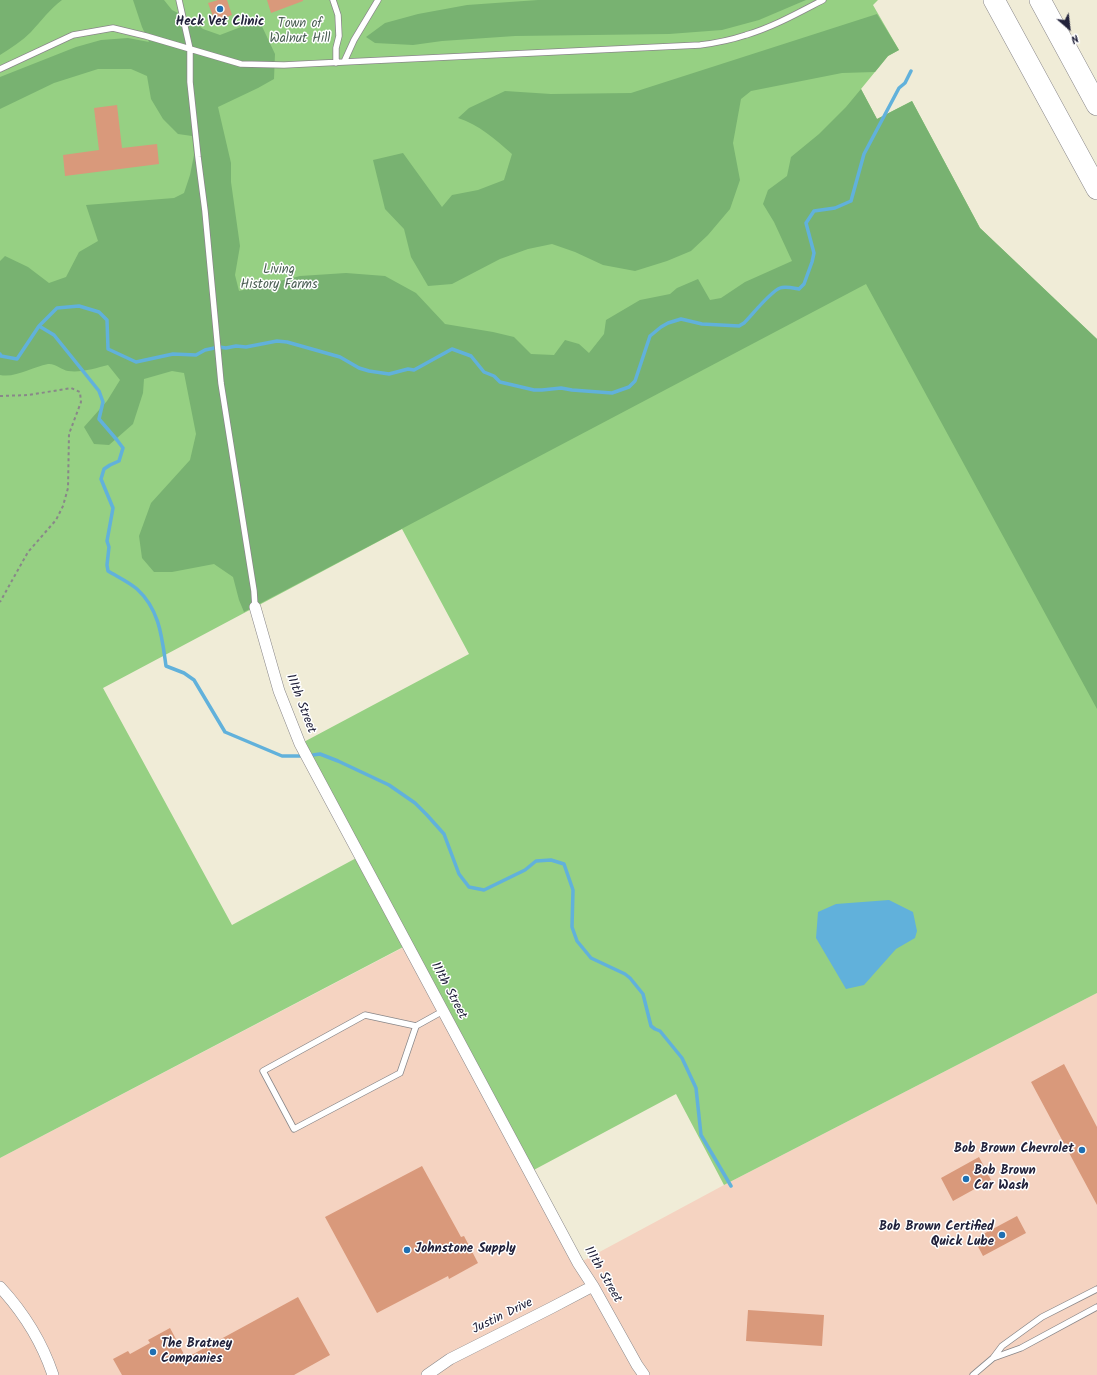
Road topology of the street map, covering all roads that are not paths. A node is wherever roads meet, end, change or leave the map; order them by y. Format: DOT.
graph roads {
  1 [pos="179,0"];
  2 [pos="333,0"];
  3 [pos="378,0"];
  4 [pos="823,0"];
  5 [pos="994,0"];
  6 [pos="1040,0"];
  7 [pos="190,49"];
  8 [pos="344,62"];
  9 [pos="336,63"];
  10 [pos="0,69"];
  11 [pos="1097,105"];
  12 [pos="1097,189"];
  13 [pos="255,606"];
  14 [pos="443,1011"];
  15 [pos="416,1026"];
  16 [pos="593,1286"];
  17 [pos="0,1287"];
  18 [pos="1097,1289"];
  19 [pos="1097,1307"];
  20 [pos="993,1358"];
  21 [pos="53,1375"];
  22 [pos="428,1375"];
  23 [pos="644,1375"];
  24 [pos="973,1375"];
  1 -- 7 [label="lane"];
  2 -- 9 [label="lane"];
  3 -- 8 [label="lane"];
  4 -- 8 [label="lane"];
  5 -- 12 [label="highway"];
  6 -- 11 [label="highway"];
  7 -- 9 [label="lane"];
  7 -- 10 [label="lane"];
  7 -- 13 [label="lane"];
  8 -- 9 [label="lane"];
  13 -- 14 [label="street, 111th Street"];
  14 -- 15 [label="lane"];
  14 -- 16 [label="street, 111th Street"];
  15 -- 15 [label="lane"];
  16 -- 22 [label="street, Justin Drive"];
  16 -- 23 [label="street, 111th Street"];
  17 -- 21 [label="street"];
  18 -- 20 [label="lane"];
  19 -- 20 [label="lane"];
  20 -- 24 [label="lane"];
}
